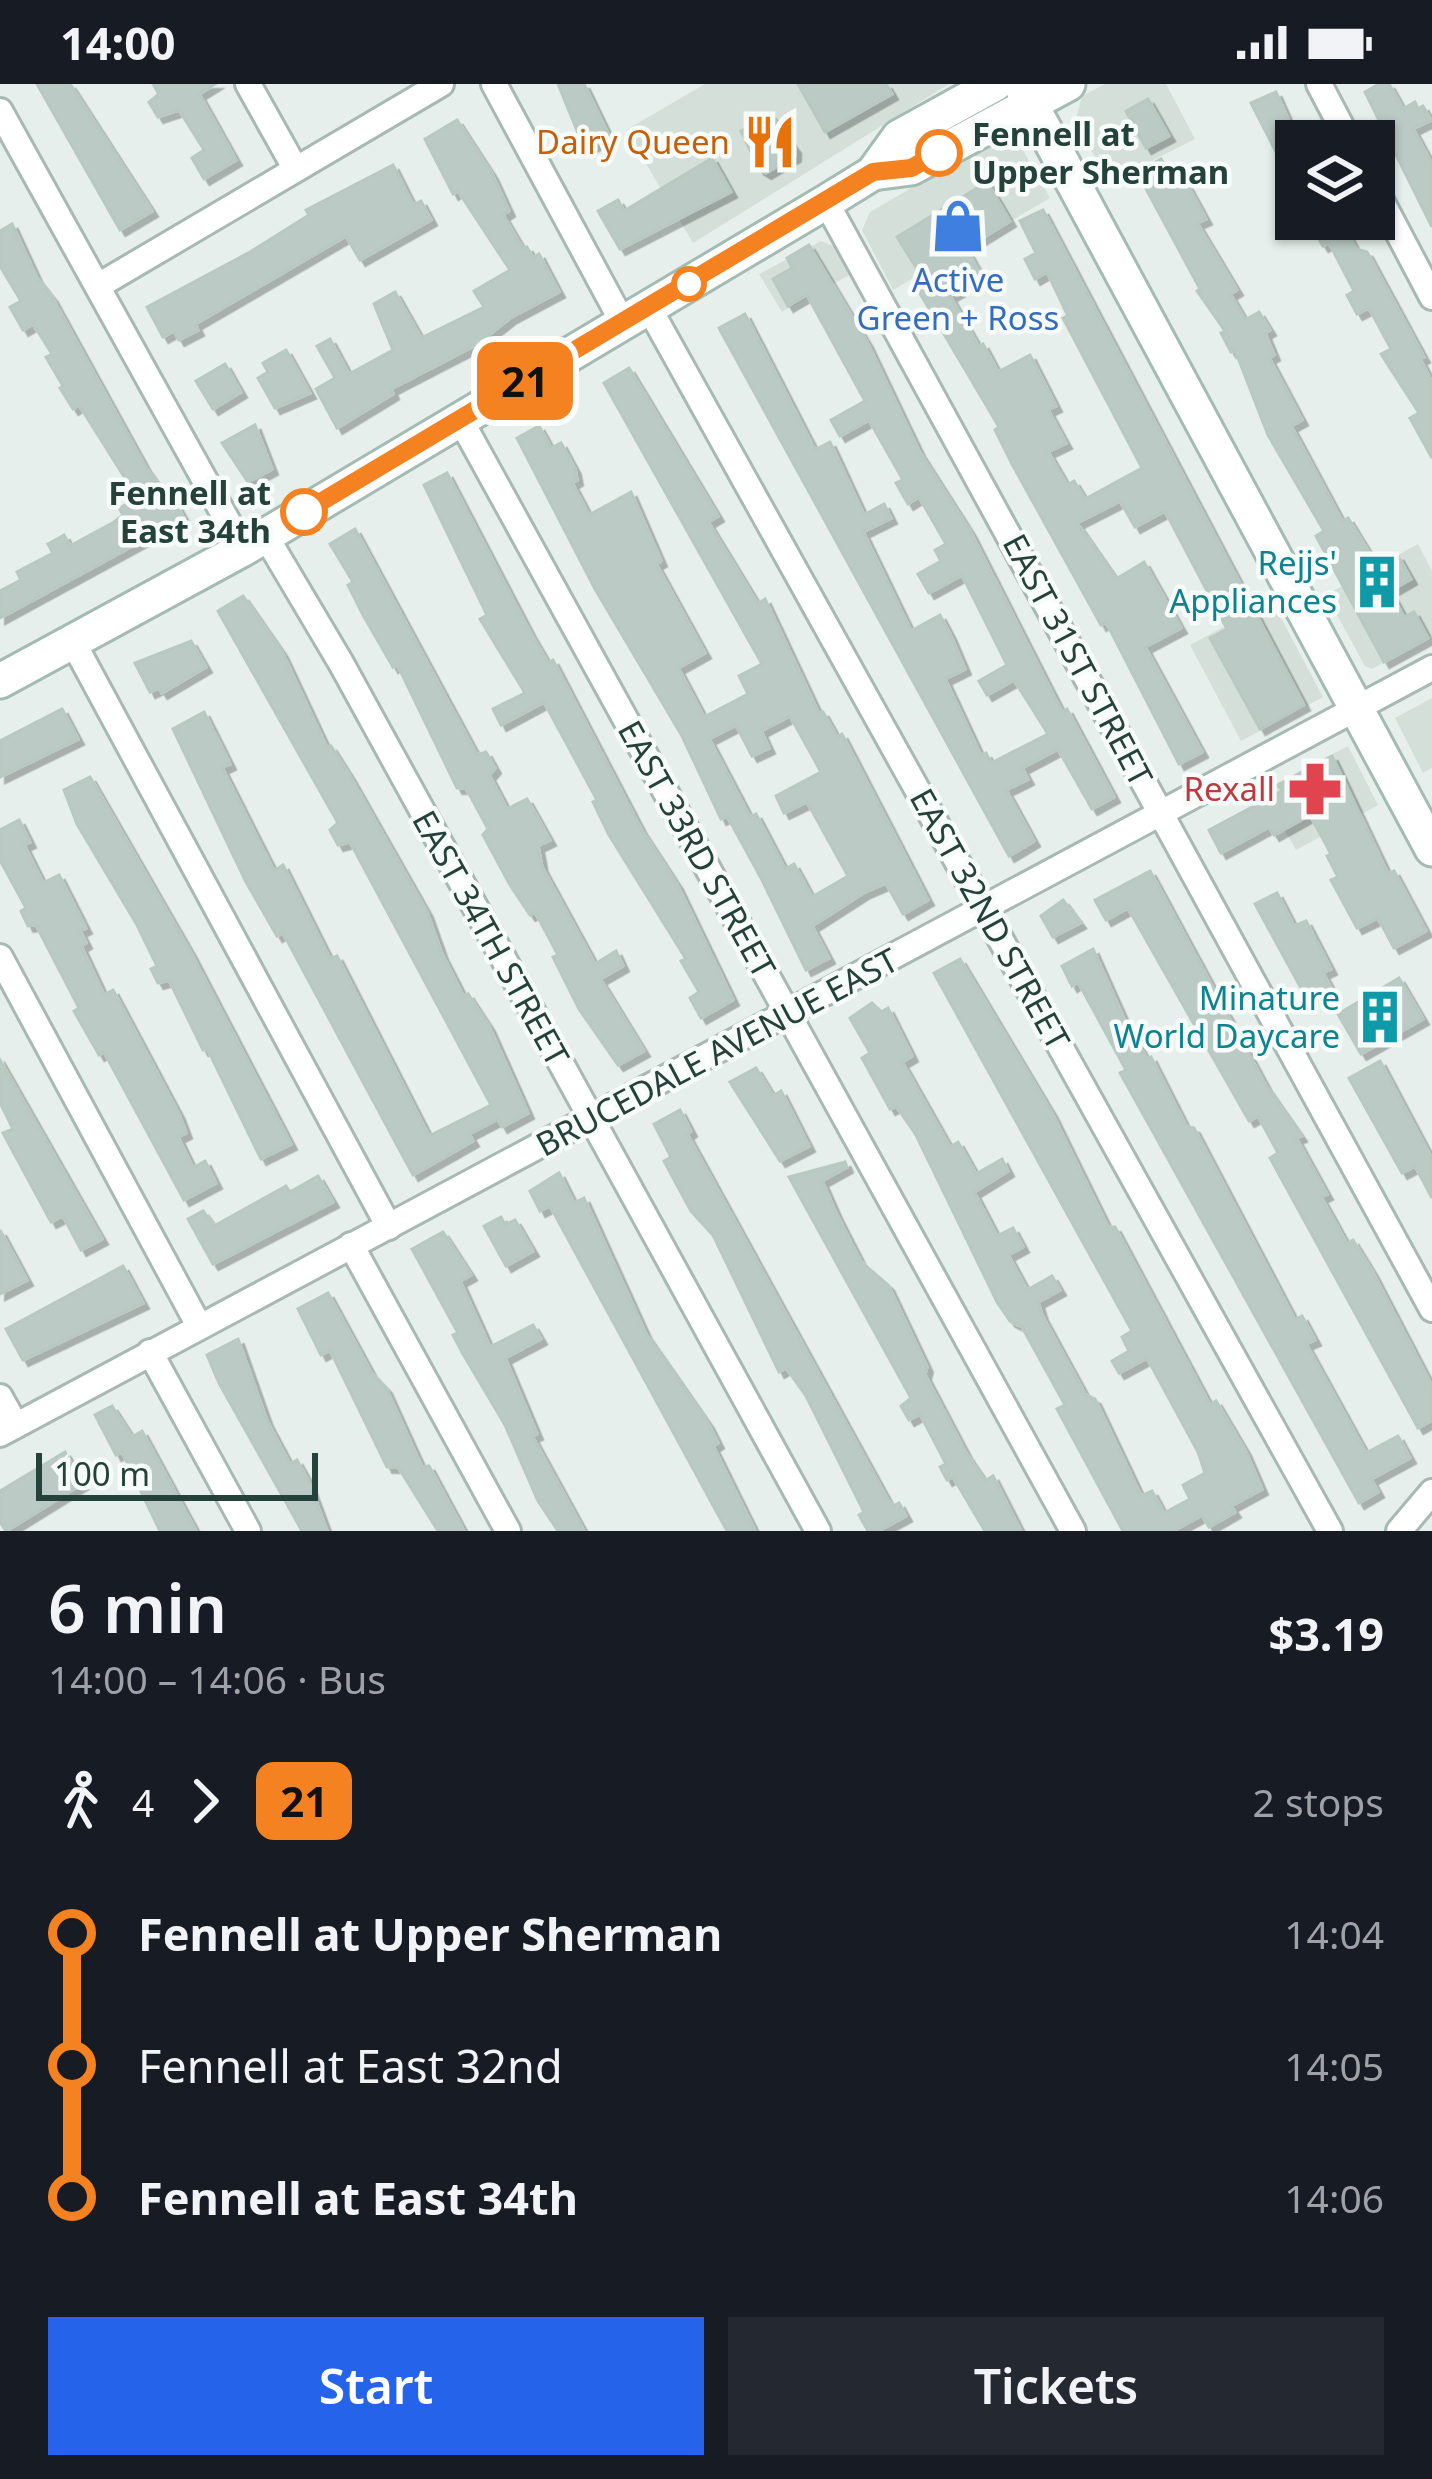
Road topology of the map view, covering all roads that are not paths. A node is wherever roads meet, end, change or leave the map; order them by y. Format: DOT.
graph roads {
  1 [pos="248,84"];
  2 [pos="441,84"];
  3 [pos="494,84"];
  4 [pos="995,84"];
  5 [pos="1068,84"];
  6 [pos="1319,84"];
  7 [pos="1026,94"];
  8 [pos="0,111"];
  9 [pos="1338,120"];
  10 [pos="296,168"];
  11 [pos="873,172"];
  12 [pos="826,202"];
  13 [pos="1395,227"];
  14 [pos="98,286"];
  15 [pos="1432,297"];
  16 [pos="636,315"];
  17 [pos="460,419"];
  18 [pos="254,542"];
  19 [pos="74,644"];
  20 [pos="1432,668"];
  21 [pos="0,681"];
  22 [pos="1357,707"];
  23 [pos="1160,811"];
  24 [pos="1432,849"];
  25 [pos="984,908"];
  26 [pos="0,957"];
  27 [pos="788,1014"];
  28 [pos="590,1120"];
  29 [pos="389,1227"];
  30 [pos="351,1245"];
  31 [pos="1432,1309"];
  32 [pos="198,1324"];
  33 [pos="150,1352"];
  34 [pos="0,1397"];
  35 [pos="8,1429"];
  36 [pos="1432,1492"];
  37 [pos="248,1531"];
  38 [pos="508,1531"];
  39 [pos="818,1531"];
  40 [pos="1073,1531"];
  41 [pos="1330,1531"];
  42 [pos="1399,1531"];
  1 -- 10 [label="street"];
  2 -- 10 [label="street"];
  3 -- 16 [label="street, EAST 32ND STREET"];
  4 -- 11 [label="main road"];
  5 -- 7 [label="main road"];
  6 -- 9 [label="street"];
  7 -- 11 [label="main road"];
  7 -- 22 [label="main road"];
  8 -- 14 [label="street, EAST 34TH STREET"];
  10 -- 14 [label="street"];
  11 -- 12 [label="main road"];
  12 -- 16 [label="main road"];
  12 -- 23 [label="street, EAST 31ST STREET"];
  13 -- 15 [label="street"];
  14 -- 18 [label="street, EAST 34TH STREET"];
  16 -- 17 [label="main road"];
  16 -- 25 [label="street, EAST 32ND STREET"];
  17 -- 18 [label="main road"];
  17 -- 27 [label="street, EAST 33RD STREET"];
  18 -- 19 [label="main road"];
  18 -- 28 [label="street, EAST 34TH STREET"];
  19 -- 21 [label="main road"];
  19 -- 29 [label="street"];
  20 -- 22 [label="street, BRUCEDALE AVENUE EAST"];
  22 -- 23 [label="street, BRUCEDALE AVENUE EAST"];
  22 -- 24 [label="main road"];
  23 -- 25 [label="street, BRUCEDALE AVENUE EAST"];
  23 -- 31 [label="street, EAST 31ST STREET"];
  25 -- 27 [label="street, BRUCEDALE AVENUE EAST"];
  25 -- 41 [label="street, EAST 32ND STREET"];
  26 -- 32 [label="street"];
  27 -- 28 [label="street, BRUCEDALE AVENUE EAST"];
  27 -- 40 [label="street, EAST 33RD STREET"];
  28 -- 29 [label="street, BRUCEDALE AVENUE EAST"];
  28 -- 39 [label="street, EAST 34TH STREET"];
  29 -- 30 [label="street, BRUCEDALE AVENUE EAST"];
  30 -- 32 [label="street, BRUCEDALE AVENUE EAST"];
  30 -- 38 [label="street"];
  32 -- 33 [label="street, BRUCEDALE AVENUE EAST"];
  33 -- 35 [label="street, BRUCEDALE AVENUE EAST"];
  33 -- 37 [label="street"];
  34 -- 35 [label="street"];
  36 -- 42 [label="street"];
}
